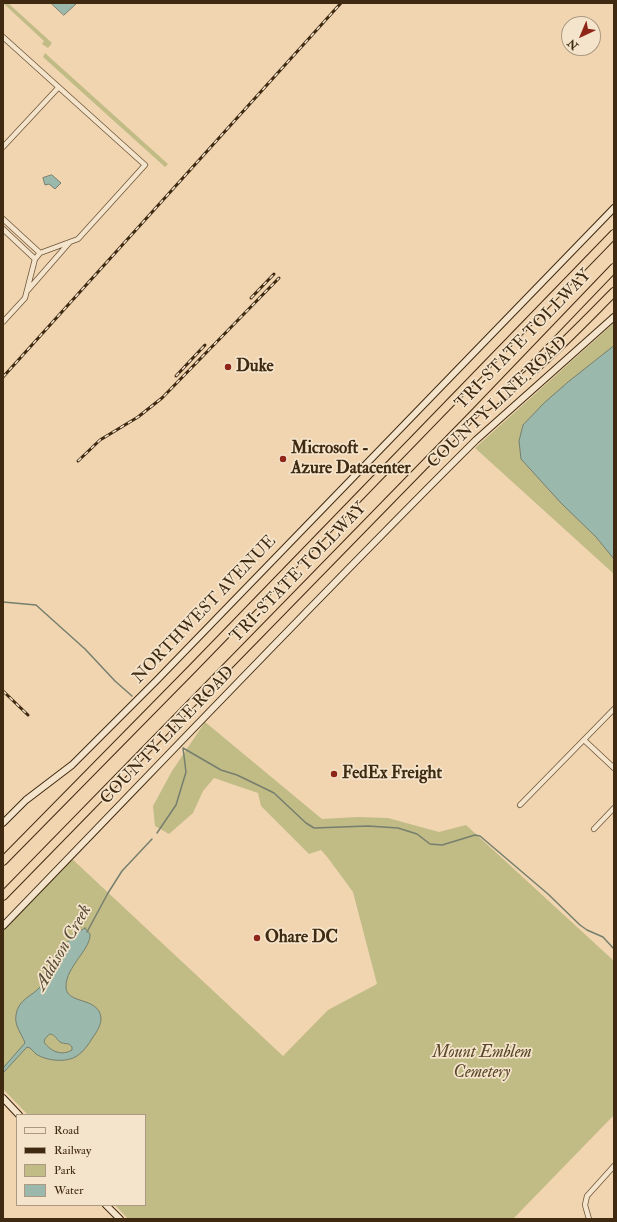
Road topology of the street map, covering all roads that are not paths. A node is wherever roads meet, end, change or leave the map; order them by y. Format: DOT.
graph roads {
  1 [pos="3,36"];
  2 [pos="58,88"];
  3 [pos="3,147"];
  4 [pos="614,208"];
  5 [pos="3,219"];
  6 [pos="3,230"];
  7 [pos="614,234"];
  8 [pos="71,242"];
  9 [pos="40,253"];
  10 [pos="35,259"];
  11 [pos="614,268"];
  12 [pos="26,291"];
  13 [pos="614,292"];
  14 [pos="614,318"];
  15 [pos="3,322"];
  16 [pos="474,414"];
  17 [pos="614,709"];
  18 [pos="584,740"];
  19 [pos="614,768"];
  20 [pos="520,805"];
  21 [pos="614,808"];
  22 [pos="3,823"];
  23 [pos="594,828"];
  24 [pos="3,861"];
  25 [pos="3,896"];
  26 [pos="3,926"];
  27 [pos="3,1098"];
  28 [pos="18,1114"];
  29 [pos="614,1166"];
  30 [pos="107,1206"];
  31 [pos="120,1219"];
  32 [pos="589,1219"];
  1 -- 2 [label="street"];
  2 -- 3 [label="street"];
  2 -- 8 [label="street"];
  4 -- 22 [label="street, NORTHWEST AVENUE"];
  5 -- 9 [label="street"];
  6 -- 10 [label="street"];
  7 -- 24 [label="highway, TRI-STATE TOLLWAY"];
  8 -- 9 [label="street"];
  8 -- 12 [label="street"];
  9 -- 10 [label="street"];
  10 -- 12 [label="street"];
  11 -- 16 [label="highway, TRI-STATE TOLLWAY"];
  12 -- 15 [label="street"];
  13 -- 16 [label="highway"];
  14 -- 26 [label="street, COUNTY LINE ROAD"];
  16 -- 25 [label="highway, TRI-STATE TOLLWAY"];
  17 -- 18 [label="street"];
  18 -- 19 [label="street"];
  18 -- 20 [label="street"];
  21 -- 23 [label="street"];
  27 -- 28 [label="street"];
  29 -- 32 [label="street"];
  30 -- 31 [label="street"];
}
